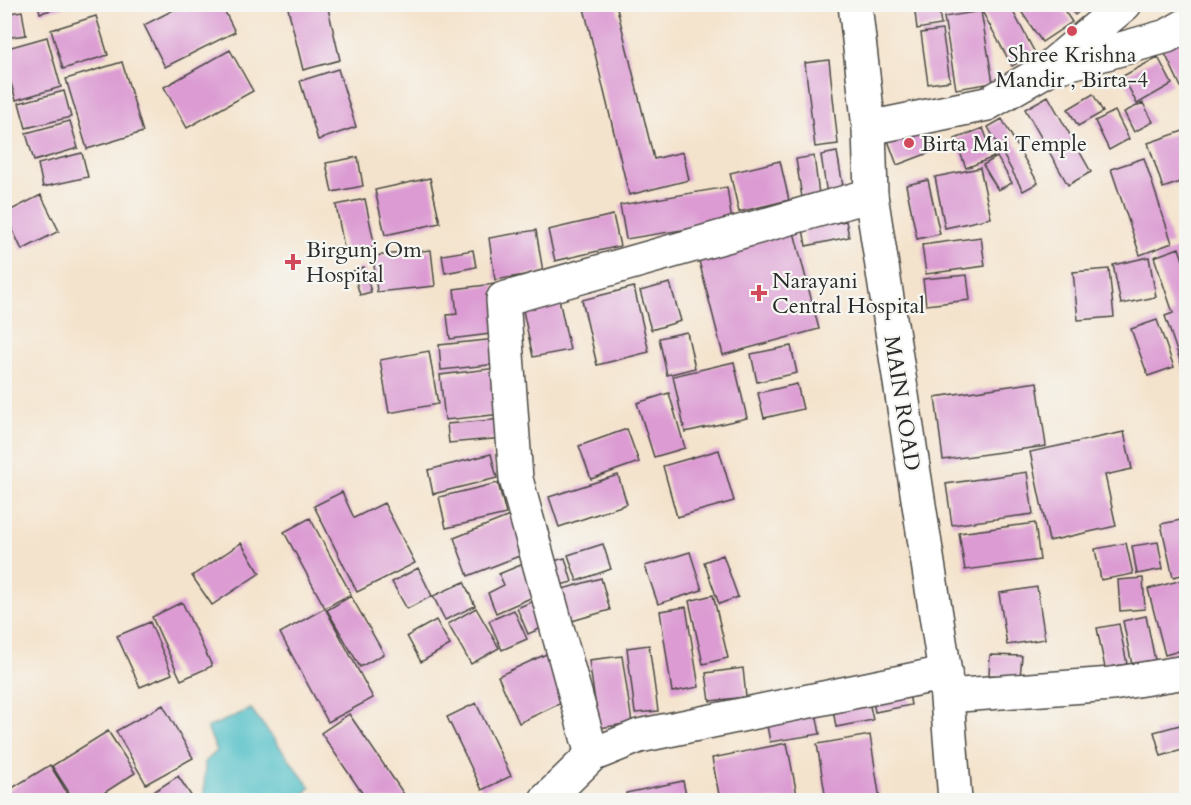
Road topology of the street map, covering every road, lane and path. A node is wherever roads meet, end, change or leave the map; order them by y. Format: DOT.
graph roads {
  1 [pos="855,4"];
  2 [pos="1125,4"];
  3 [pos="1186,25"];
  4 [pos="1046,70"];
  5 [pos="869,128"];
  6 [pos="871,195"];
  7 [pos="1186,672"];
  8 [pos="946,684"];
  9 [pos="592,756"];
  10 [pos="546,801"];
  11 [pos="956,801"];
  1 -- 5 [label="street, MAIN ROAD"];
  2 -- 4 [label="street"];
  3 -- 4 [label="street"];
  4 -- 5 [label="street"];
  5 -- 6 [label="street, MAIN ROAD"];
  6 -- 8 [label="street, MAIN ROAD"];
  6 -- 9 [label="street"];
  7 -- 8 [label="street"];
  8 -- 9 [label="street"];
  8 -- 11 [label="street, MAIN ROAD"];
  9 -- 10 [label="street"];
}
